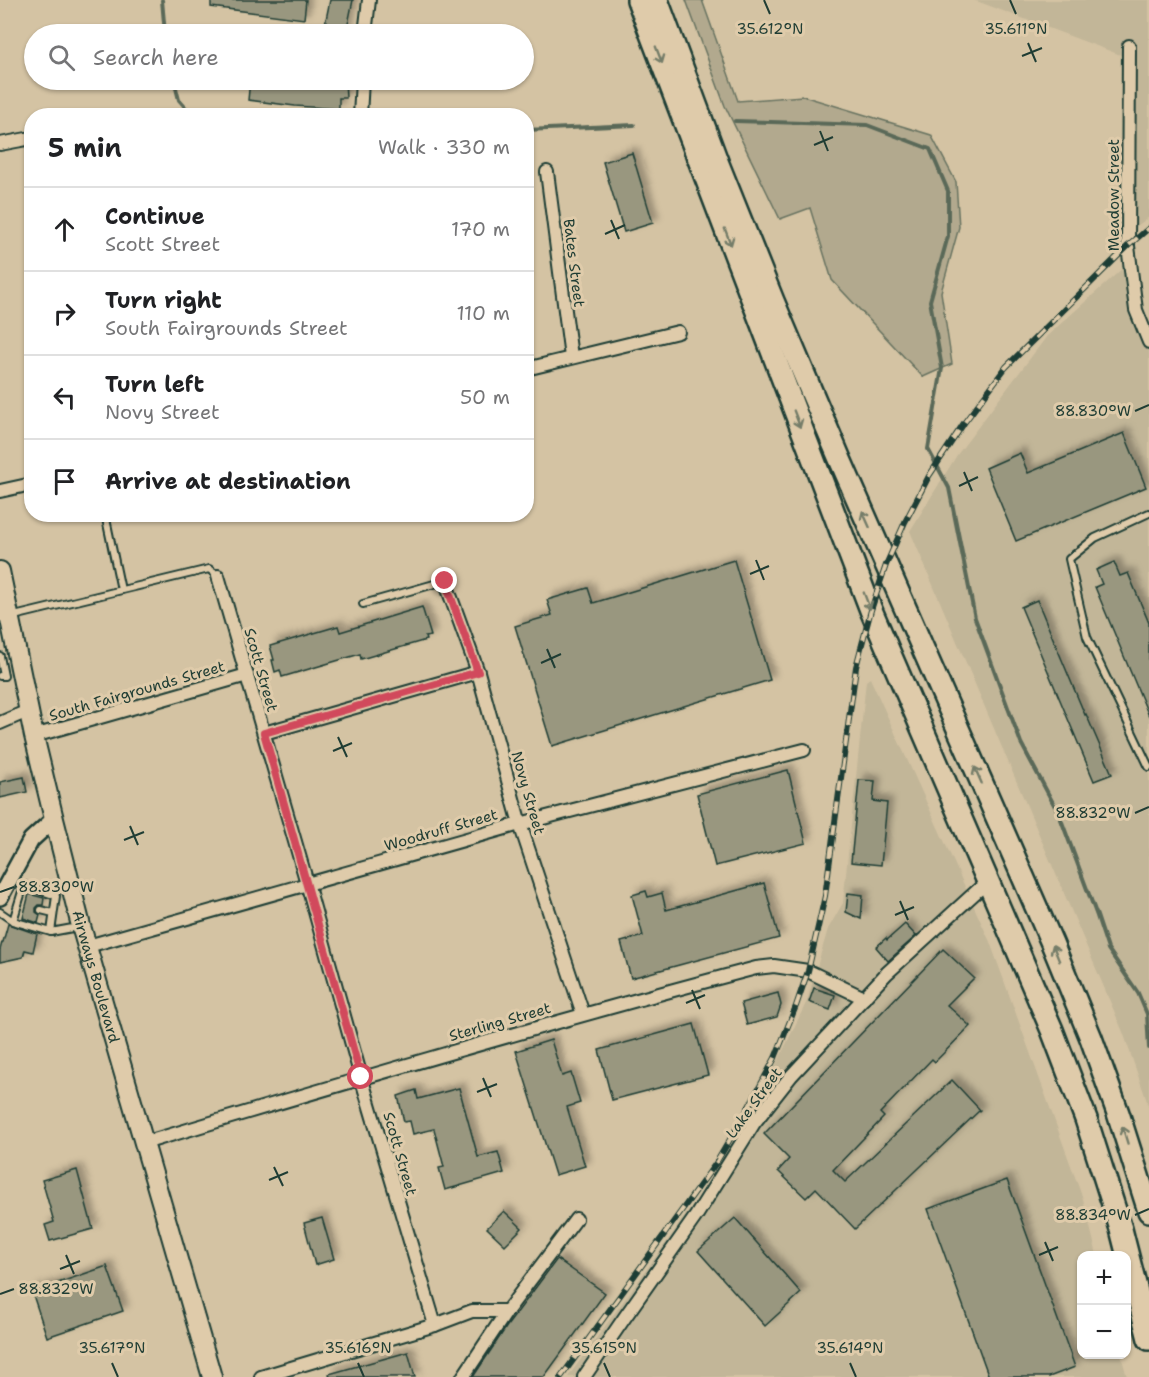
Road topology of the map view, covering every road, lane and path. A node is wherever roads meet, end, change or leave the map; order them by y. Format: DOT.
graph roads {
  1 [pos="369,0"];
  2 [pos="638,0"];
  3 [pos="657,0"];
  4 [pos="366,24"];
  5 [pos="1129,46"];
  6 [pos="361,90"];
  7 [pos="360,108"];
  8 [pos="24,140"];
  9 [pos="0,144"];
  10 [pos="548,172"];
  11 [pos="678,332"];
  12 [pos="1149,342"];
  13 [pos="571,357"];
  14 [pos="534,367"];
  15 [pos="24,486"];
  16 [pos="0,490"];
  17 [pos="1149,513"];
  18 [pos="107,522"];
  19 [pos="0,571"];
  20 [pos="218,576"];
  21 [pos="445,581"];
  22 [pos="121,590"];
  23 [pos="363,604"];
  24 [pos="5,618"];
  25 [pos="0,656"];
  26 [pos="478,672"];
  27 [pos="9,675"];
  28 [pos="247,675"];
  29 [pos="30,710"];
  30 [pos="0,723"];
  31 [pos="264,733"];
  32 [pos="34,736"];
  33 [pos="804,750"];
  34 [pos="1149,767"];
  35 [pos="54,819"];
  36 [pos="520,824"];
  37 [pos="988,881"];
  38 [pos="17,882"];
  39 [pos="307,883"];
  40 [pos="64,894"];
  41 [pos="0,897"];
  42 [pos="18,903"];
  43 [pos="26,905"];
  44 [pos="41,910"];
  45 [pos="0,912"];
  46 [pos="53,913"];
  47 [pos="13,921"];
  48 [pos="81,926"];
  49 [pos="51,932"];
  50 [pos="88,946"];
  51 [pos="864,998"];
  52 [pos="583,1014"];
  53 [pos="361,1077"];
  54 [pos="144,1143"];
  55 [pos="1149,1211"];
  56 [pos="576,1219"];
  57 [pos="507,1311"];
  58 [pos="435,1325"];
  59 [pos="1149,1339"];
  60 [pos="212,1377"];
  61 [pos="261,1377"];
  62 [pos="464,1377"];
  63 [pos="584,1377"];
  1 -- 4 [label="street"];
  2 -- 37 [label="highway, one-way"];
  55 -- 3 [label="highway, one-way"];
  5 -- 12 [label="street, Meadow Street"];
  6 -- 7 [label="street"];
  8 -- 9 [label="street"];
  10 -- 13 [label="street, Bates Street"];
  11 -- 13 [label="street"];
  13 -- 14 [label="street"];
  15 -- 16 [label="street"];
  17 -- 34 [label="lane"];
  18 -- 22 [label="lane"];
  19 -- 24 [label="main road, Airways Boulevard"];
  20 -- 22 [label="lane"];
  20 -- 28 [label="street, Scott Street"];
  21 -- 23 [label="lane"];
  21 -- 26 [label="street, Novy Street"];
  22 -- 24 [label="lane"];
  24 -- 27 [label="main road, Airways Boulevard"];
  25 -- 27 [label="lane"];
  26 -- 31 [label="street"];
  26 -- 36 [label="street, Novy Street"];
  27 -- 29 [label="main road, Airways Boulevard"];
  28 -- 31 [label="street, Scott Street"];
  28 -- 32 [label="street, South Fairgrounds Street"];
  29 -- 30 [label="street"];
  29 -- 32 [label="main road, Airways Boulevard"];
  31 -- 39 [label="street, Scott Street"];
  32 -- 35 [label="main road, Airways Boulevard"];
  33 -- 36 [label="street, Woodruff Street"];
  35 -- 38 [label="street"];
  35 -- 40 [label="main road, Airways Boulevard"];
  36 -- 39 [label="street, Woodruff Street"];
  36 -- 52 [label="street, Novy Street"];
  37 -- 51 [label="street, Lake Street"];
  37 -- 59 [label="highway"];
  38 -- 40 [label="lane"];
  38 -- 41 [label="street"];
  38 -- 42 [label="lane"];
  39 -- 50 [label="street, Woodruff Street"];
  39 -- 53 [label="street, Scott Street"];
  40 -- 46 [label="lane"];
  40 -- 48 [label="main road, Airways Boulevard"];
  42 -- 43 [label="lane"];
  42 -- 47 [label="lane"];
  44 -- 46 [label="lane"];
  45 -- 47 [label="lane"];
  46 -- 49 [label="lane"];
  47 -- 49 [label="lane"];
  48 -- 49 [label="lane"];
  48 -- 50 [label="main road, Airways Boulevard"];
  50 -- 54 [label="main road, Airways Boulevard"];
  51 -- 52 [label="street, Sterling Street"];
  51 -- 63 [label="street, Lake Street"];
  52 -- 53 [label="street, Sterling Street"];
  53 -- 54 [label="street, Sterling Street"];
  53 -- 58 [label="street, Scott Street"];
  54 -- 60 [label="main road, Airways Boulevard"];
  56 -- 57 [label="street"];
  57 -- 58 [label="street"];
  57 -- 62 [label="street"];
  58 -- 61 [label="street"];
}
